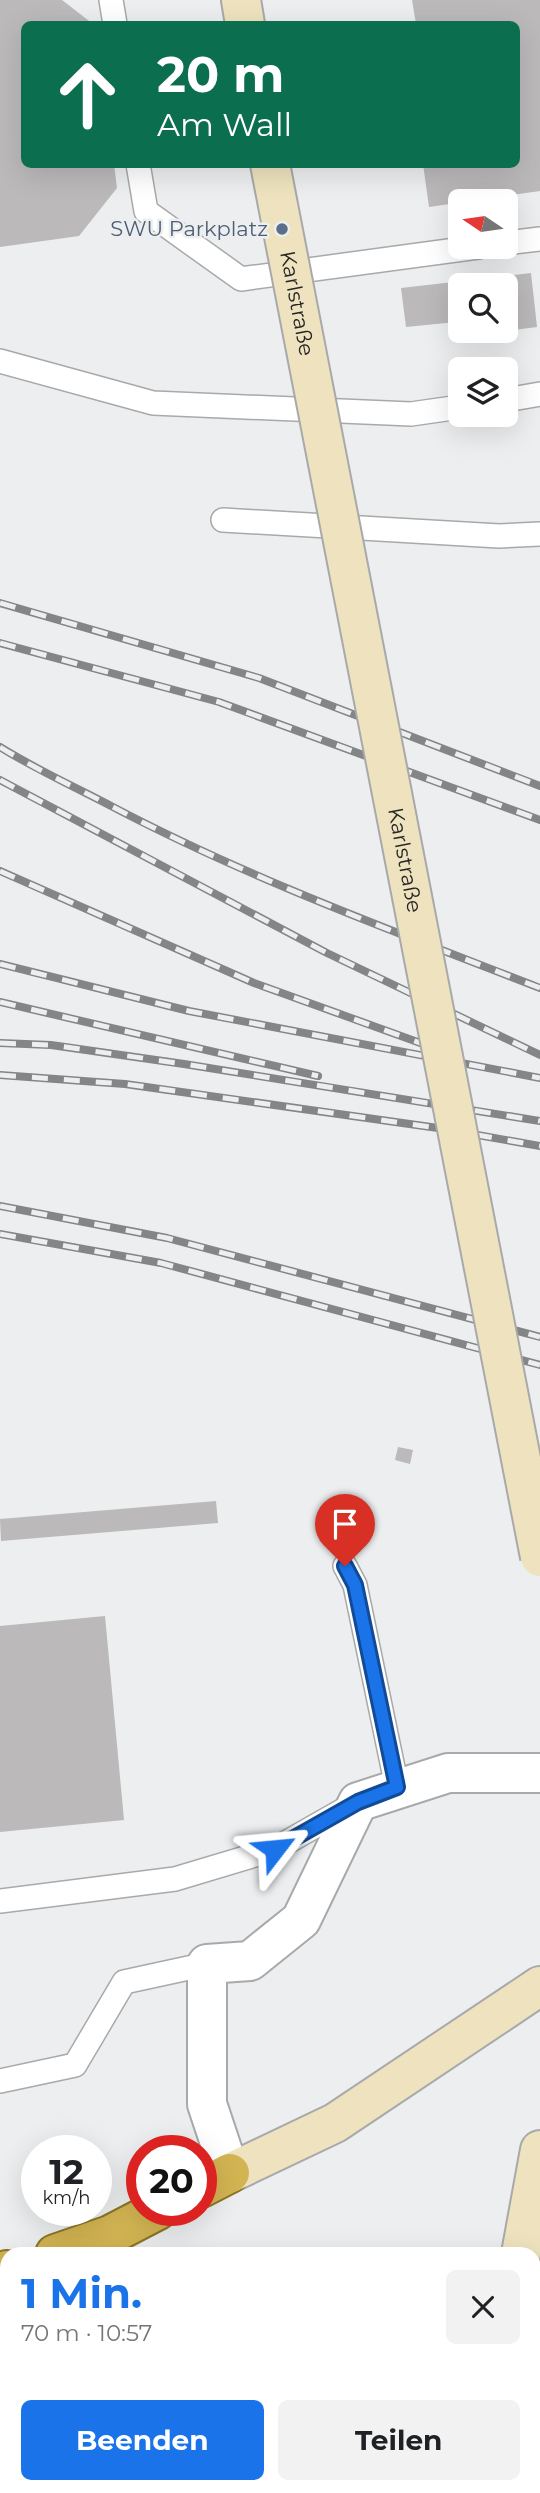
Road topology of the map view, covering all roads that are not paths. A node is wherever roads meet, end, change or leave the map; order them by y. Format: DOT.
graph roads {
  1 [pos="111,0"];
  2 [pos="241,0"];
  3 [pos="115,21"];
  4 [pos="244,21"];
  5 [pos="139,168"];
  6 [pos="271,168"];
  7 [pos="540,239"];
  8 [pos="518,242"];
  9 [pos="448,251"];
  10 [pos="0,361"];
  11 [pos="540,394"];
  12 [pos="518,398"];
  13 [pos="448,409"];
  14 [pos="223,520"];
  15 [pos="540,534"];
  16 [pos="540,1557"];
  17 [pos="345,1566"];
  18 [pos="540,1773"];
  19 [pos="397,1787"];
  20 [pos="358,1802"];
  21 [pos="0,1901"];
  22 [pos="207,1965"];
  23 [pos="540,1986"];
  24 [pos="0,2081"];
  25 [pos="211,2135"];
  26 [pos="540,2150"];
  27 [pos="217,2180"];
  28 [pos="127,2226"];
  29 [pos="75,2247"];
  30 [pos="522,2247"];
  1 -- 3 [label="lane"];
  2 -- 4 [label="main road"];
  5 -- 9 [label="lane"];
  6 -- 16 [label="main road, Karlstraße, bridge"];
  7 -- 8 [label="lane"];
  10 -- 13 [label="lane"];
  11 -- 12 [label="lane"];
  14 -- 15 [label="lane"];
  17 -- 19 [label="lane"];
  18 -- 19 [label="street"];
  19 -- 20 [label="street"];
  20 -- 21 [label="lane"];
  20 -- 22 [label="street"];
  22 -- 24 [label="lane"];
  22 -- 25 [label="street"];
  23 -- 27 [label="main road"];
  26 -- 30 [label="main road"];
  28 -- 29 [label="highway"];
}
